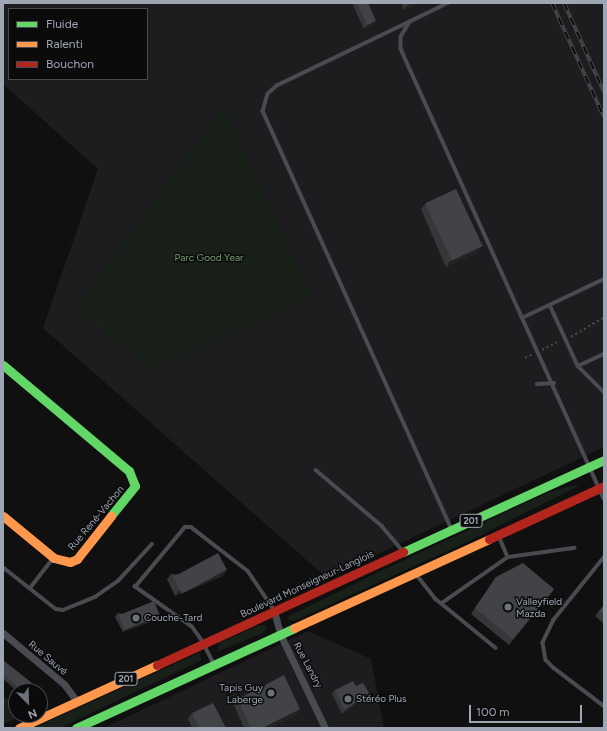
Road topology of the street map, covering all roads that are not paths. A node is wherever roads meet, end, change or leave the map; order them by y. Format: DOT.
graph roads {
  1 [pos="449,3"];
  2 [pos="410,22"];
  3 [pos="604,279"];
  4 [pos="550,305"];
  5 [pos="524,317"];
  6 [pos="604,354"];
  7 [pos="3,365"];
  8 [pos="578,366"];
  9 [pos="554,383"];
  10 [pos="537,384"];
  11 [pos="604,392"];
  12 [pos="604,460"];
  13 [pos="589,467"];
  14 [pos="316,470"];
  15 [pos="602,487"];
  16 [pos="604,498"];
  17 [pos="3,516"];
  18 [pos="452,530"];
  19 [pos="498,534"];
  20 [pos="152,544"];
  21 [pos="574,548"];
  22 [pos="402,552"];
  23 [pos="508,557"];
  24 [pos="54,558"];
  25 [pos="604,558"];
  26 [pos="3,567"];
  27 [pos="416,572"];
  28 [pos="30,588"];
  29 [pos="442,603"];
  30 [pos="274,611"];
  31 [pos="3,633"];
  32 [pos="280,634"];
  33 [pos="204,643"];
  34 [pos="496,648"];
  35 [pos="214,665"];
  36 [pos="77,702"];
  37 [pos="604,706"];
  38 [pos="19,728"];
  39 [pos="76,728"];
  40 [pos="325,728"];
  1 -- 2 [label="lane"];
  2 -- 5 [label="lane"];
  2 -- 18 [label="lane"];
  3 -- 4 [label="lane"];
  4 -- 5 [label="lane"];
  4 -- 8 [label="lane"];
  5 -- 9 [label="lane"];
  6 -- 8 [label="lane"];
  7 -- 24 [label="main road, Rue René-Vachon"];
  8 -- 11 [label="lane"];
  9 -- 10 [label="lane"];
  9 -- 13 [label="lane"];
  12 -- 13 [label="main road, Boulevard Monseigneur-Langlois / 201"];
  13 -- 15 [label="lane"];
  13 -- 18 [label="main road, Boulevard Monseigneur-Langlois / 201"];
  14 -- 22 [label="lane"];
  15 -- 16 [label="lane"];
  15 -- 19 [label="main road, 201"];
  17 -- 24 [label="main road"];
  18 -- 22 [label="main road, Boulevard Monseigneur-Langlois / 201"];
  19 -- 23 [label="lane"];
  19 -- 27 [label="main road, 201"];
  20 -- 28 [label="lane"];
  21 -- 23 [label="lane"];
  22 -- 30 [label="main road, Boulevard Monseigneur-Langlois / 201"];
  23 -- 29 [label="lane"];
  24 -- 28 [label="lane"];
  25 -- 37 [label="lane"];
  26 -- 28 [label="lane"];
  27 -- 29 [label="lane"];
  27 -- 32 [label="main road, 201"];
  29 -- 34 [label="lane"];
  30 -- 32 [label="street, Rue Landry"];
  30 -- 33 [label="main road, Boulevard Monseigneur-Langlois / 201"];
  30 -- 33 [label="lane"];
  31 -- 36 [label="street, Rue Sauvé"];
  32 -- 35 [label="main road, 201"];
  32 -- 40 [label="street, Rue Landry"];
  33 -- 35 [label="lane"];
  33 -- 36 [label="main road, Boulevard Monseigneur-Langlois / 201"];
  35 -- 39 [label="main road, 201"];
  36 -- 38 [label="main road, Boulevard Monseigneur-Langlois / 201"];
}
